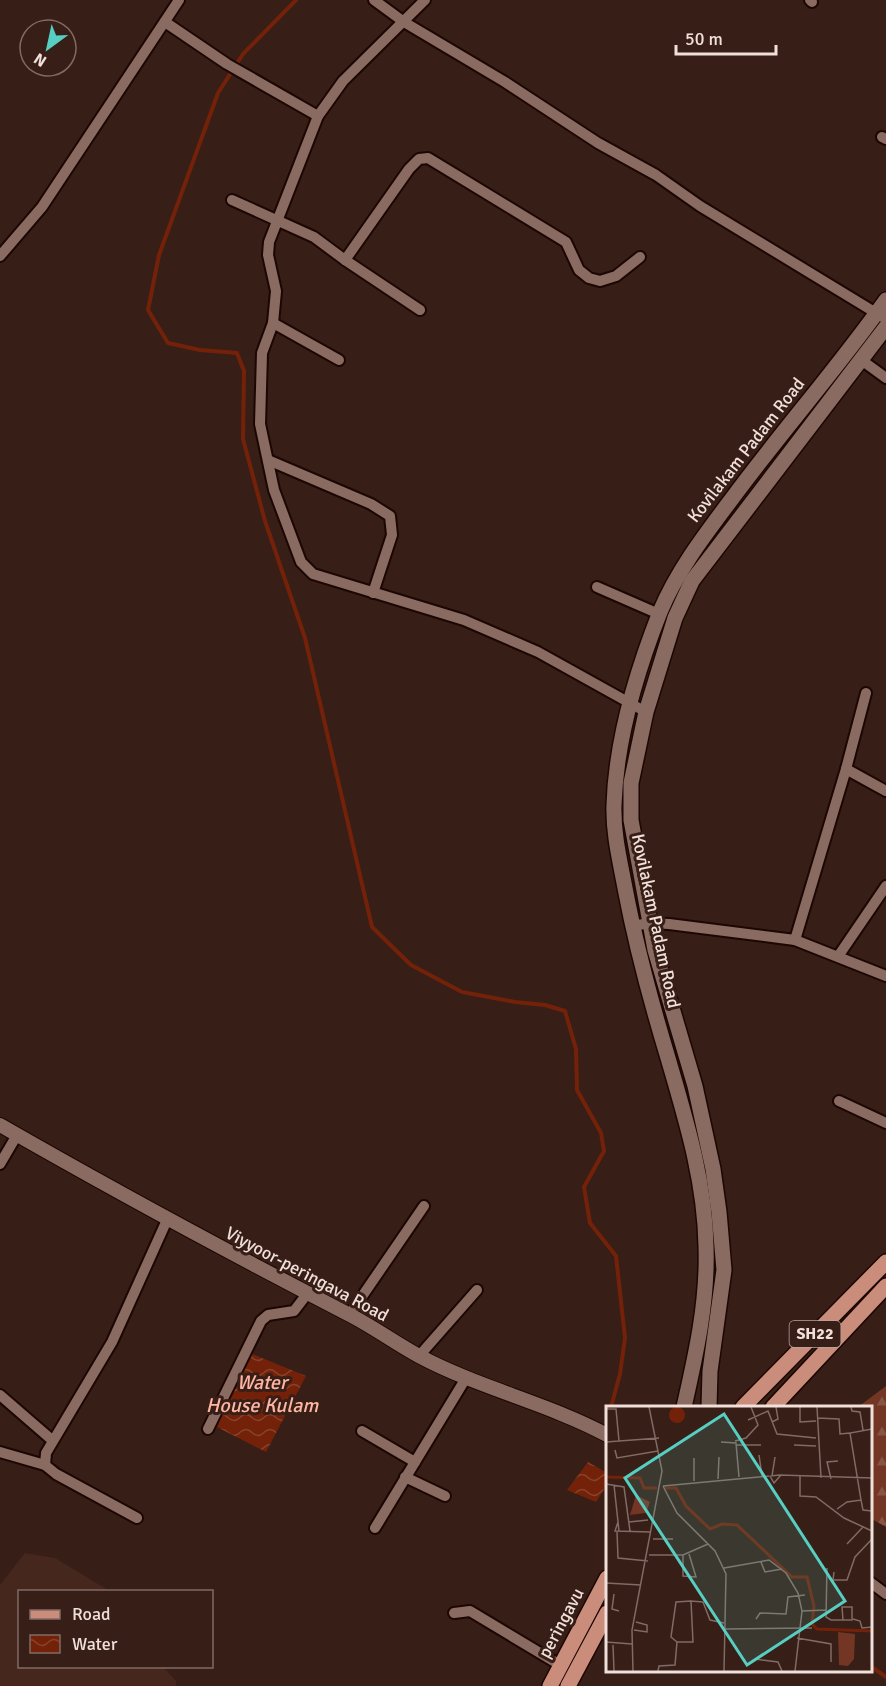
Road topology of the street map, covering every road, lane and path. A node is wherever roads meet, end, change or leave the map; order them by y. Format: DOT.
graph roads {
  1 [pos="179,0"];
  2 [pos="374,0"];
  3 [pos="425,0"];
  4 [pos="165,22"];
  5 [pos="404,22"];
  6 [pos="318,116"];
  7 [pos="232,200"];
  8 [pos="279,220"];
  9 [pos="0,256"];
  10 [pos="640,257"];
  11 [pos="345,260"];
  12 [pos="886,300"];
  13 [pos="420,310"];
  14 [pos="881,317"];
  15 [pos="273,323"];
  16 [pos="886,327"];
  17 [pos="860,359"];
  18 [pos="339,360"];
  19 [pos="886,378"];
  20 [pos="268,460"];
  21 [pos="597,587"];
  22 [pos="374,593"];
  23 [pos="659,614"];
  24 [pos="866,693"];
  25 [pos="631,703"];
  26 [pos="646,712"];
  27 [pos="846,769"];
  28 [pos="886,791"];
  29 [pos="886,886"];
  30 [pos="649,923"];
  31 [pos="633,926"];
  32 [pos="795,940"];
  33 [pos="839,955"];
  34 [pos="886,976"];
  35 [pos="839,1101"];
  36 [pos="886,1123"];
  37 [pos="0,1125"];
  38 [pos="17,1135"];
  39 [pos="0,1164"];
  40 [pos="423,1206"];
  41 [pos="167,1220"];
  42 [pos="886,1262"];
  43 [pos="886,1286"];
  44 [pos="477,1290"];
  45 [pos="307,1294"];
  46 [pos="350,1314"];
  47 [pos="419,1356"];
  48 [pos="466,1378"];
  49 [pos="0,1395"];
  50 [pos="684,1406"];
  51 [pos="709,1406"];
  52 [pos="744,1406"];
  53 [pos="773,1406"];
  54 [pos="208,1430"];
  55 [pos="362,1431"];
  56 [pos="606,1434"];
  57 [pos="52,1440"];
  58 [pos="0,1452"];
  59 [pos="415,1462"];
  60 [pos="45,1465"];
  61 [pos="405,1477"];
  62 [pos="445,1496"];
  63 [pos="137,1518"];
  64 [pos="375,1528"];
  65 [pos="606,1580"];
  66 [pos="871,1583"];
  67 [pos="886,1594"];
  68 [pos="454,1612"];
  69 [pos="606,1615"];
  70 [pos="560,1665"];
  71 [pos="550,1686"];
  72 [pos="568,1686"];
  1 -- 4 [label="street"];
  2 -- 5 [label="street"];
  3 -- 5 [label="street"];
  4 -- 6 [label="street"];
  4 -- 9 [label="street"];
  5 -- 6 [label="street"];
  5 -- 14 [label="street"];
  6 -- 8 [label="street"];
  7 -- 8 [label="street"];
  8 -- 11 [label="street"];
  8 -- 15 [label="street"];
  10 -- 11 [label="street"];
  11 -- 13 [label="street"];
  12 -- 14 [label="main road, Kovilakam Padam Road"];
  14 -- 23 [label="main road, Kovilakam Padam Road"];
  15 -- 18 [label="street"];
  15 -- 20 [label="street"];
  16 -- 17 [label="main road, Kovilakam Padam Road"];
  17 -- 19 [label="street"];
  17 -- 26 [label="main road, Kovilakam Padam Road"];
  20 -- 22 [label="street"];
  20 -- 22 [label="street"];
  21 -- 23 [label="street"];
  22 -- 25 [label="street"];
  23 -- 25 [label="main road, Kovilakam Padam Road"];
  24 -- 27 [label="street"];
  25 -- 26 [label="street"];
  25 -- 31 [label="main road, Kovilakam Padam Road"];
  26 -- 30 [label="main road, Kovilakam Padam Road"];
  27 -- 28 [label="street"];
  27 -- 32 [label="street"];
  29 -- 33 [label="street"];
  30 -- 31 [label="street"];
  30 -- 32 [label="street"];
  30 -- 51 [label="main road, Kovilakam Padam Road"];
  31 -- 50 [label="main road, Kovilakam Padam Road"];
  32 -- 33 [label="street"];
  33 -- 34 [label="street"];
  35 -- 36 [label="street"];
  37 -- 38 [label="street, Viyyoor-peringava Road"];
  38 -- 39 [label="street"];
  38 -- 41 [label="street, Viyyoor-peringava Road"];
  40 -- 46 [label="street"];
  41 -- 45 [label="street, Viyyoor-peringava Road"];
  41 -- 57 [label="street"];
  42 -- 52 [label="main road, SH22"];
  43 -- 53 [label="main road, SH22"];
  44 -- 47 [label="street"];
  45 -- 46 [label="street, Viyyoor-peringava Road"];
  45 -- 54 [label="street"];
  46 -- 47 [label="street, Viyyoor-peringava Road"];
  47 -- 48 [label="street, Viyyoor-peringava Road"];
  48 -- 56 [label="street, Viyyoor-peringava Road"];
  48 -- 59 [label="street"];
  49 -- 57 [label="street"];
  55 -- 59 [label="street"];
  57 -- 60 [label="street"];
  58 -- 60 [label="street"];
  59 -- 61 [label="street"];
  60 -- 63 [label="street"];
  61 -- 62 [label="street"];
  61 -- 64 [label="street"];
  65 -- 70 [label="main road, peringavu"];
  66 -- 67 [label="street"];
  68 -- 70 [label="street"];
  69 -- 72 [label="main road"];
  70 -- 71 [label="main road, peringavu"];
}
